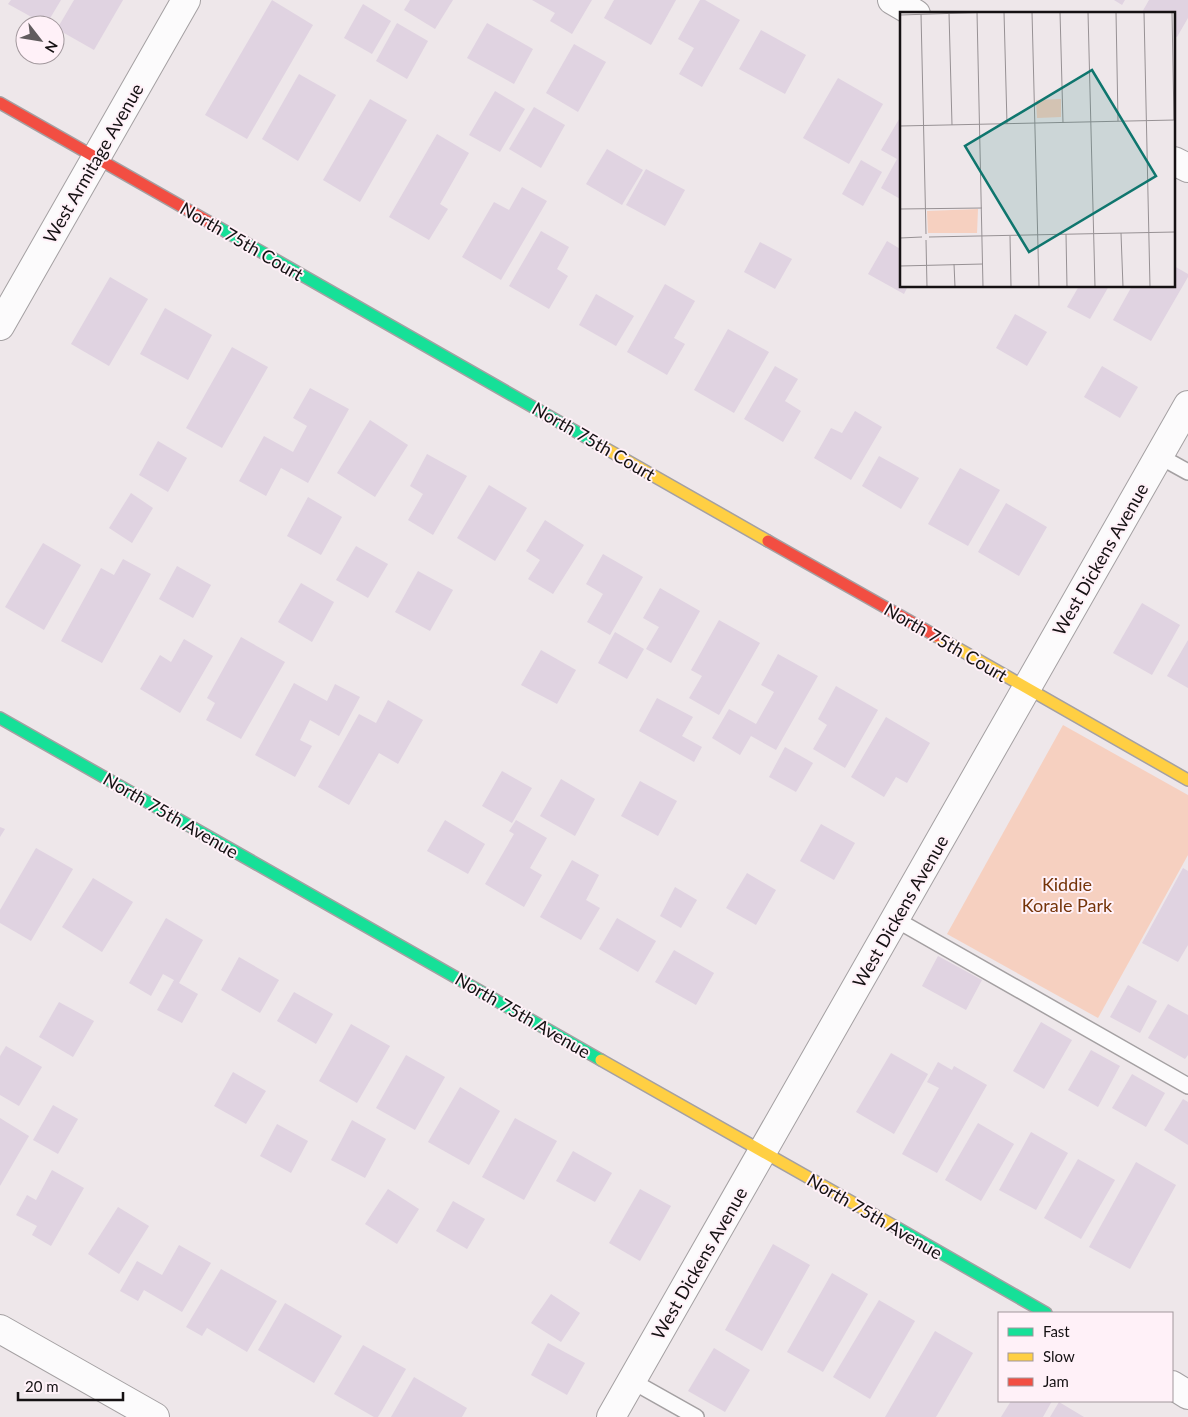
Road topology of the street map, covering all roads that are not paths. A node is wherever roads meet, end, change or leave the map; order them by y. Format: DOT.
graph roads {
  1 [pos="186,0"];
  2 [pos="892,0"];
  3 [pos="913,12"];
  4 [pos="0,103"];
  5 [pos="96,158"];
  6 [pos="1176,162"];
  7 [pos="1188,168"];
  8 [pos="0,326"];
  9 [pos="1188,405"];
  10 [pos="1159,456"];
  11 [pos="1188,472"];
  12 [pos="1026,688"];
  13 [pos="0,718"];
  14 [pos="1188,780"];
  15 [pos="895,919"];
  16 [pos="1188,1086"];
  17 [pos="762,1152"];
  18 [pos="1044,1312"];
  19 [pos="0,1329"];
  20 [pos="632,1380"];
  21 [pos="1173,1386"];
  22 [pos="1188,1394"];
  23 [pos="154,1417"];
  24 [pos="611,1417"];
  25 [pos="696,1417"];
  1 -- 5 [label="street, West Armitage Avenue"];
  2 -- 3 [label="street"];
  4 -- 5 [label="street, North 75th Court"];
  5 -- 8 [label="street, West Armitage Avenue"];
  5 -- 12 [label="street, North 75th Court"];
  6 -- 7 [label="street"];
  9 -- 10 [label="street, West Dickens Avenue"];
  10 -- 11 [label="lane"];
  10 -- 12 [label="street, West Dickens Avenue"];
  12 -- 14 [label="street, North 75th Court"];
  12 -- 15 [label="street, West Dickens Avenue"];
  13 -- 17 [label="street, North 75th Avenue"];
  15 -- 16 [label="lane"];
  15 -- 17 [label="street, West Dickens Avenue"];
  17 -- 18 [label="street, North 75th Avenue"];
  17 -- 20 [label="street, West Dickens Avenue"];
  19 -- 23 [label="street"];
  20 -- 24 [label="street, West Dickens Avenue"];
  20 -- 25 [label="lane"];
  21 -- 22 [label="street"];
}
